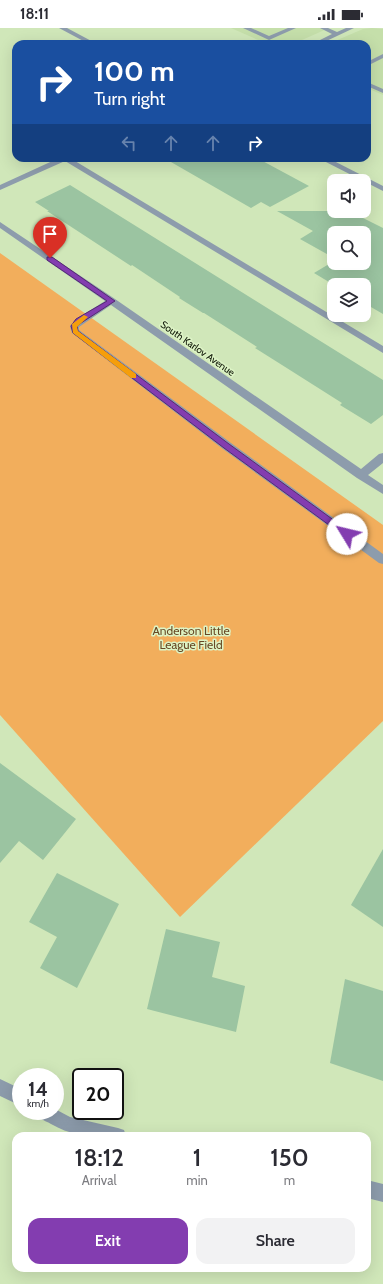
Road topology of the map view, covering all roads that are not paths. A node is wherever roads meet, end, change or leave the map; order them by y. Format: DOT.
graph roads {
  1 [pos="62,28"];
  2 [pos="246,28"];
  3 [pos="293,28"];
  4 [pos="323,28"];
  5 [pos="350,28"];
  6 [pos="337,34"];
  7 [pos="86,40"];
  8 [pos="324,40"];
  9 [pos="383,56"];
  10 [pos="371,62"];
  11 [pos="371,86"];
  12 [pos="383,91"];
  13 [pos="56,162"];
  14 [pos="72,162"];
  15 [pos="330,162"];
  16 [pos="0,188"];
  17 [pos="383,189"];
  18 [pos="0,224"];
  19 [pos="112,301"];
  20 [pos="383,350"];
  21 [pos="383,457"];
  22 [pos="361,475"];
  23 [pos="383,490"];
  24 [pos="383,560"];
  25 [pos="0,1086"];
  26 [pos="12,1093"];
  27 [pos="59,1120"];
  28 [pos="100,1132"];
  29 [pos="371,1190"];
  30 [pos="383,1193"];
  1 -- 7 [label="street"];
  2 -- 3 [label="street"];
  4 -- 6 [label="street"];
  5 -- 6 [label="street"];
  6 -- 8 [label="street"];
  9 -- 10 [label="street"];
  11 -- 12 [label="street"];
  13 -- 16 [label="street"];
  14 -- 20 [label="street"];
  15 -- 17 [label="street"];
  18 -- 19 [label="street, South Karlov Avenue"];
  19 -- 22 [label="street, South Karlov Avenue"];
  19 -- 24 [label="street"];
  21 -- 22 [label="street"];
  22 -- 23 [label="street, South Karlov Avenue"];
  25 -- 26 [label="street"];
  27 -- 28 [label="street"];
  29 -- 30 [label="street"];
}
